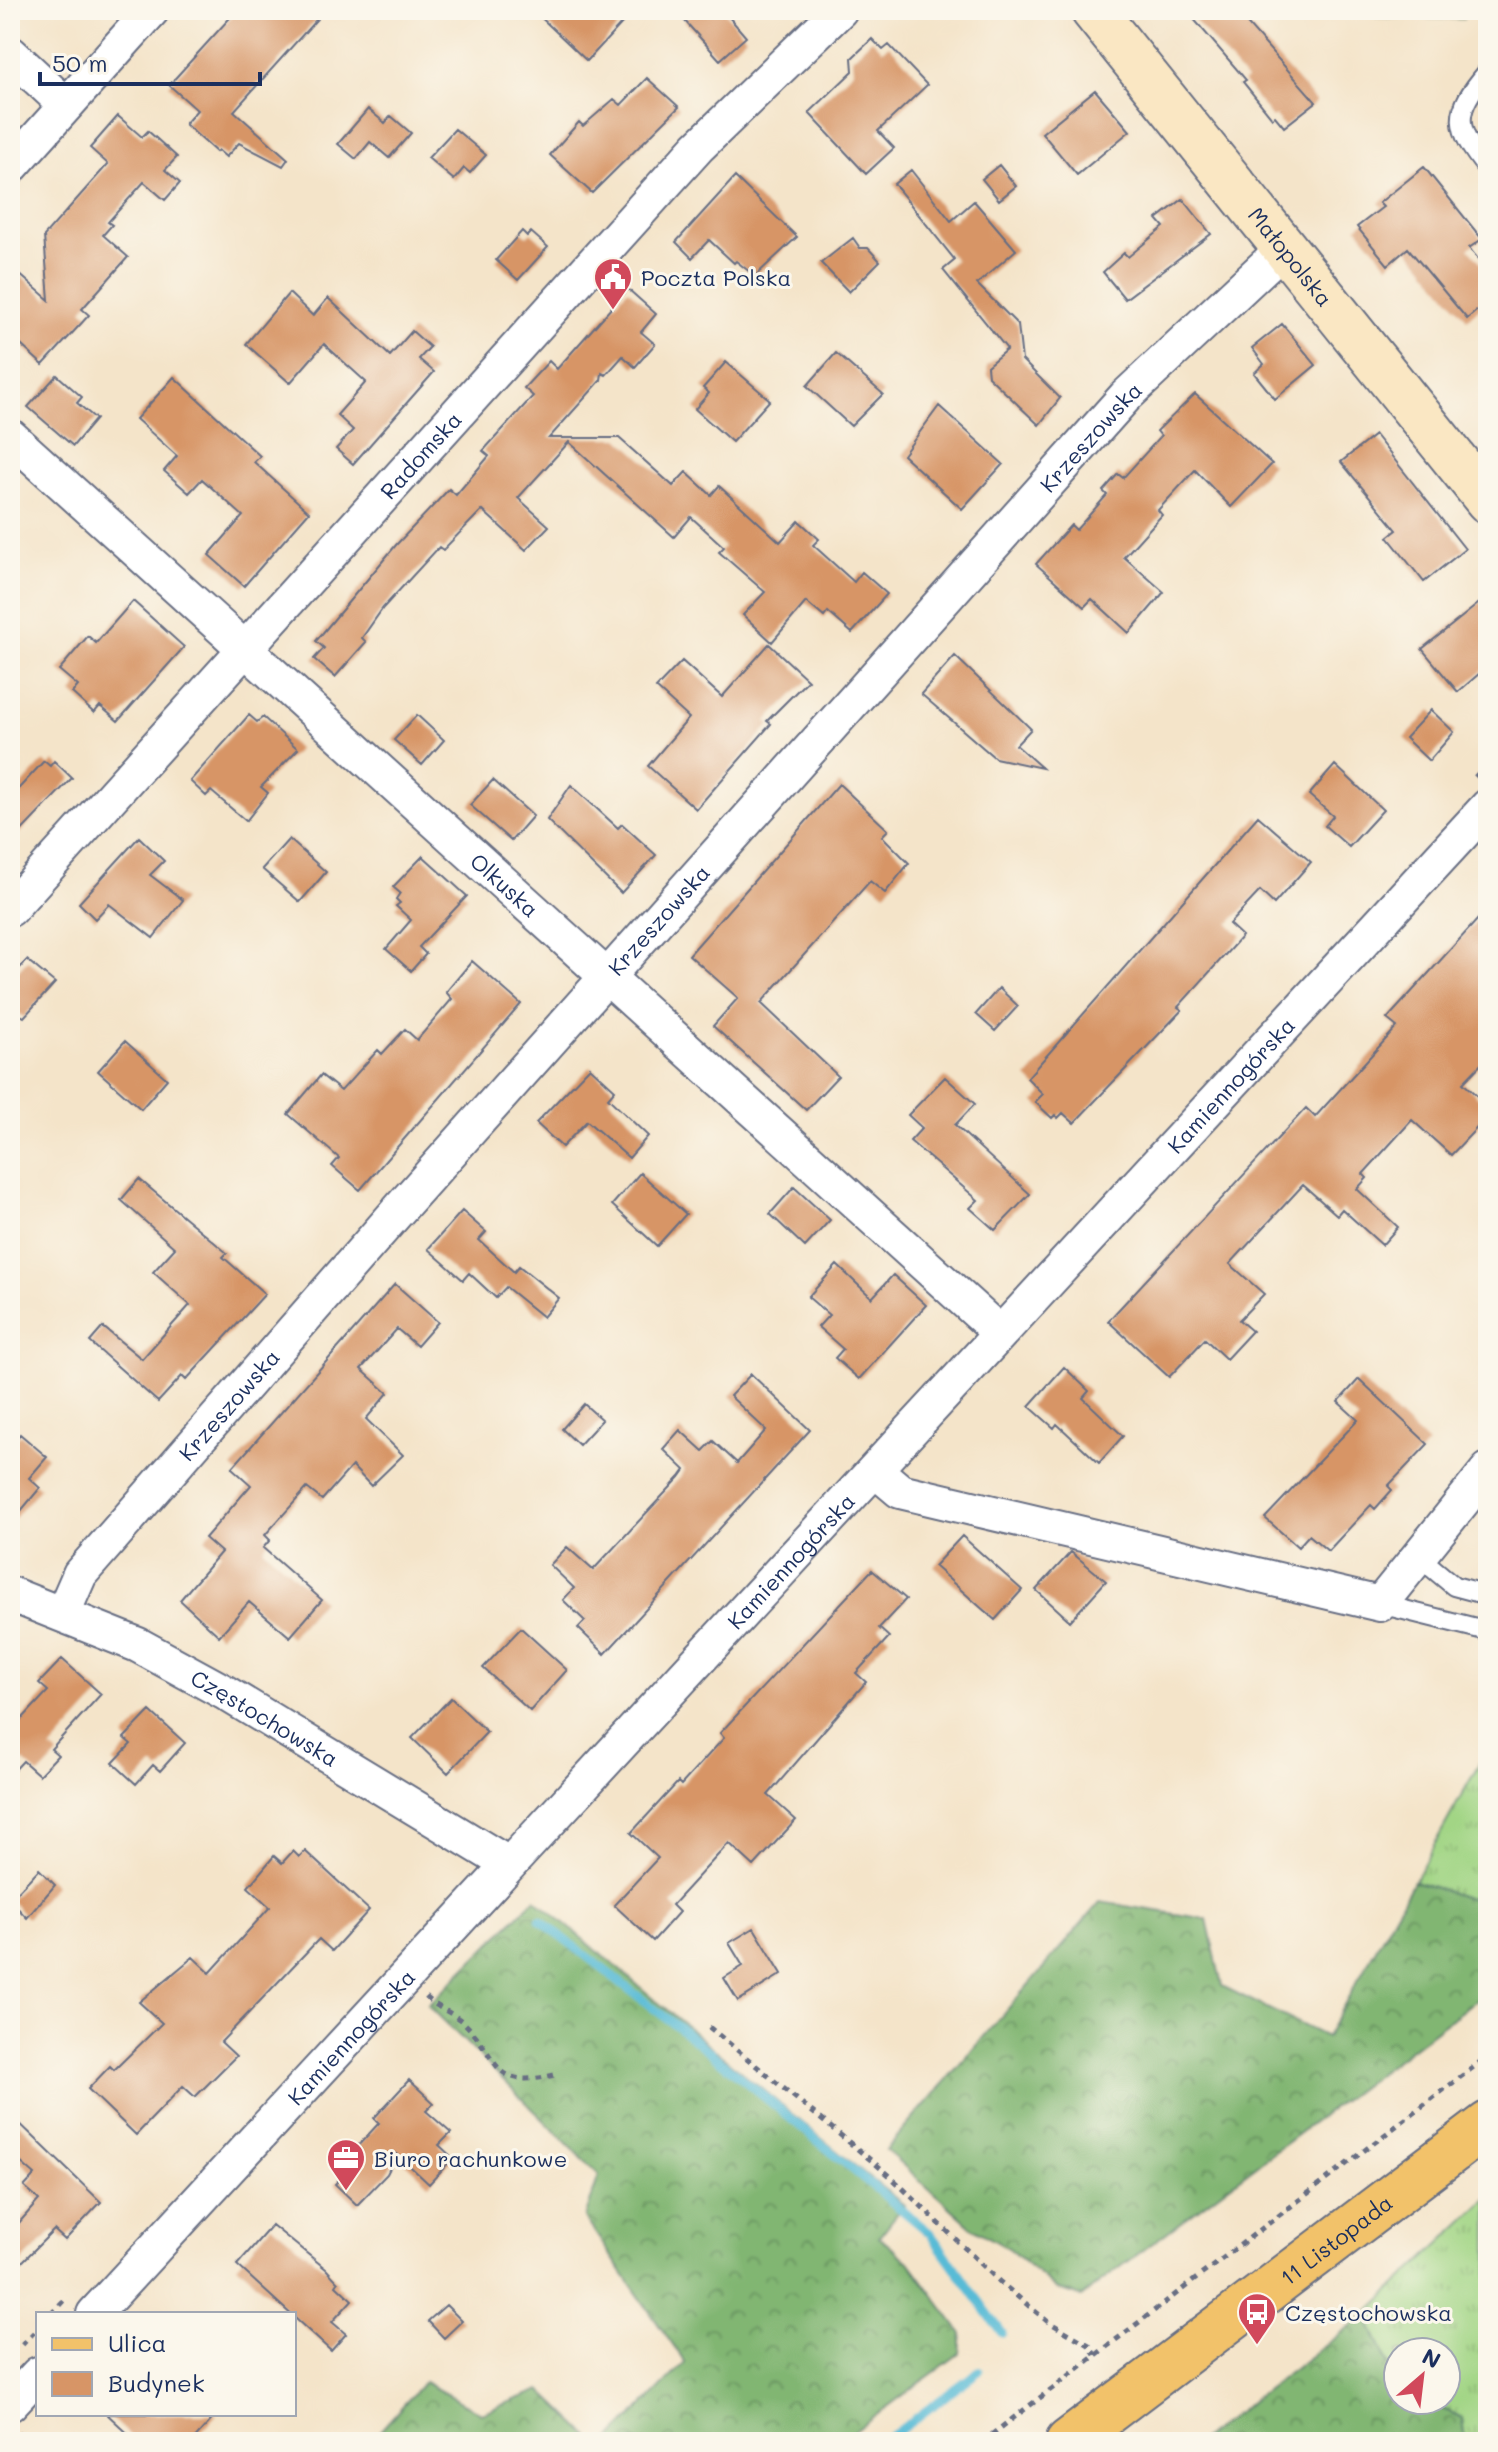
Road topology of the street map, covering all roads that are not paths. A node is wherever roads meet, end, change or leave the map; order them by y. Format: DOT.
graph roads {
  1 [pos="152,10"];
  2 [pos="840,10"];
  3 [pos="1093,10"];
  4 [pos="10,53"];
  5 [pos="1488,71"];
  6 [pos="66,105"];
  7 [pos="10,168"];
  8 [pos="1488,170"];
  9 [pos="1283,249"];
  10 [pos="10,436"];
  11 [pos="1488,501"];
  12 [pos="246,648"];
  13 [pos="1488,806"];
  14 [pos="10,909"];
  15 [pos="606,977"];
  16 [pos="1000,1333"];
  17 [pos="1488,1470"];
  18 [pos="887,1481"];
  19 [pos="1418,1556"];
  20 [pos="10,1594"];
  21 [pos="1488,1595"];
  22 [pos="1380,1604"];
  23 [pos="63,1613"];
  24 [pos="1488,1631"];
  25 [pos="508,1864"];
  26 [pos="1488,2124"];
  27 [pos="96,2312"];
  28 [pos="36,2376"];
  29 [pos="10,2404"];
  30 [pos="1068,2442"];
  1 -- 6 [label="street"];
  2 -- 12 [label="street, Radomska"];
  3 -- 9 [label="street, Małopolska"];
  4 -- 6 [label="street"];
  5 -- 8 [label="lane"];
  6 -- 7 [label="street"];
  9 -- 11 [label="street, Małopolska"];
  9 -- 15 [label="street, Krzeszowska"];
  10 -- 12 [label="street, Olkuska"];
  12 -- 14 [label="street, Radomska"];
  12 -- 15 [label="street, Olkuska"];
  13 -- 16 [label="street, Kamiennogórska"];
  15 -- 16 [label="street, Olkuska"];
  15 -- 23 [label="street, Krzeszowska"];
  16 -- 18 [label="street, Kamiennogórska"];
  17 -- 19 [label="street"];
  18 -- 22 [label="street"];
  18 -- 25 [label="street, Kamiennogórska"];
  19 -- 21 [label="lane"];
  19 -- 22 [label="street"];
  20 -- 23 [label="street, Częstochowska"];
  22 -- 24 [label="lane"];
  23 -- 25 [label="street, Częstochowska"];
  25 -- 27 [label="street, Kamiennogórska"];
  26 -- 30 [label="main road, 11 Listopada"];
  28 -- 29 [label="street"];
}
